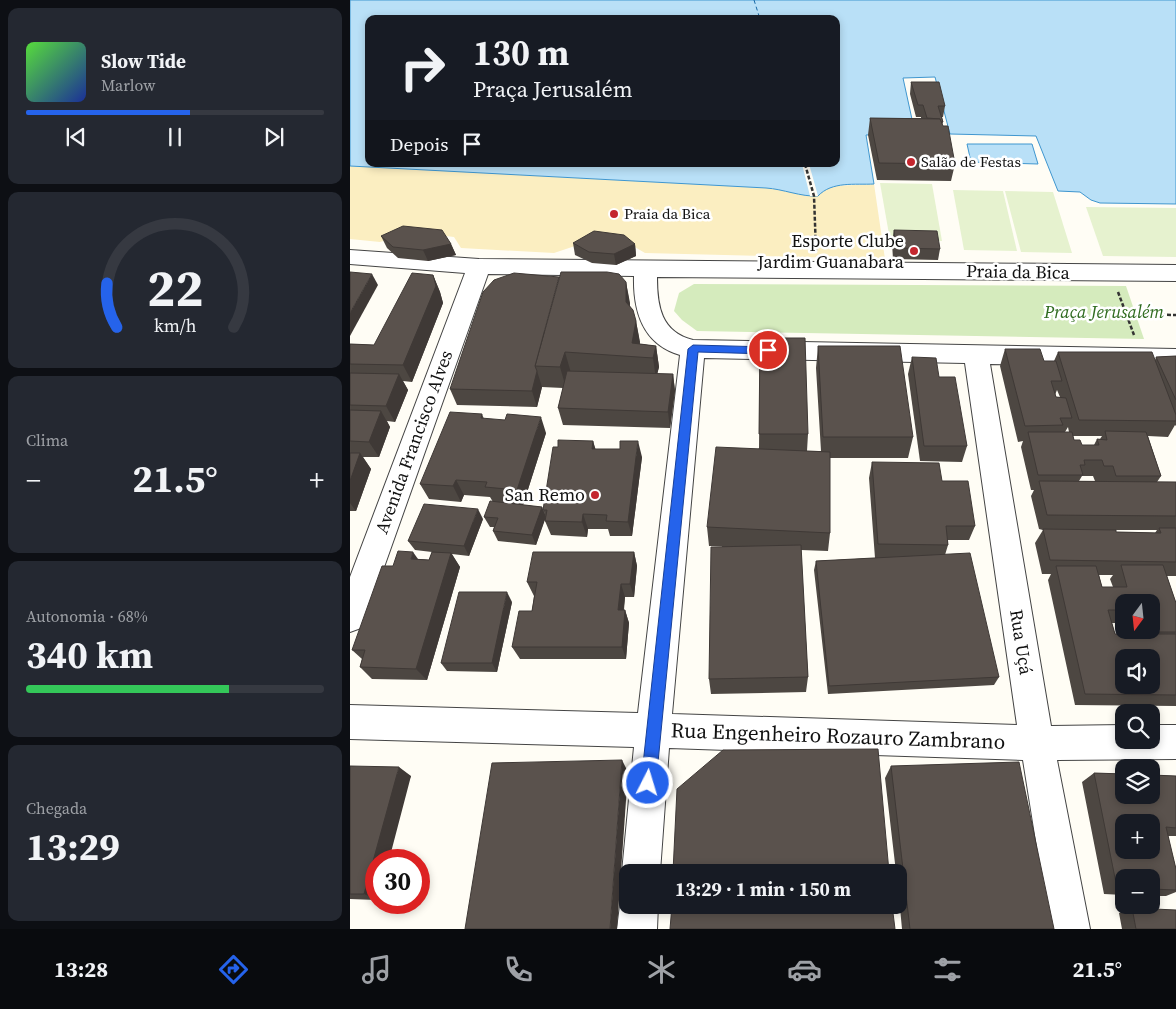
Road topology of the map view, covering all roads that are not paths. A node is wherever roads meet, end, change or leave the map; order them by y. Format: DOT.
graph roads {
  1 [pos="350,256"];
  2 [pos="479,266"];
  3 [pos="646,269"];
  4 [pos="1176,272"];
  5 [pos="693,349"];
  6 [pos="976,355"];
  7 [pos="1176,358"];
  8 [pos="350,618"];
  9 [pos="350,722"];
  10 [pos="653,730"];
  11 [pos="1176,742"];
  12 [pos="1037,743"];
  13 [pos="642,864"];
  14 [pos="638,914"];
  15 [pos="637,929"];
  16 [pos="1070,929"];
  1 -- 2 [label="street, Praia da Bica"];
  2 -- 3 [label="street, Praia da Bica"];
  2 -- 8 [label="street, Avenida Francisco Alves"];
  3 -- 4 [label="street, Praia da Bica"];
  3 -- 5 [label="street"];
  5 -- 6 [label="street"];
  5 -- 10 [label="street"];
  6 -- 7 [label="street"];
  6 -- 12 [label="street, Rua Uçá"];
  9 -- 10 [label="street, Rua Engenheiro Rozauro Zambrano"];
  10 -- 12 [label="street, Rua Engenheiro Rozauro Zambrano"];
  10 -- 13 [label="street"];
  11 -- 12 [label="street, Rua Engenheiro Rozauro Zambrano"];
  12 -- 16 [label="street, Rua Uçá"];
  14 -- 15 [label="street"];
}
